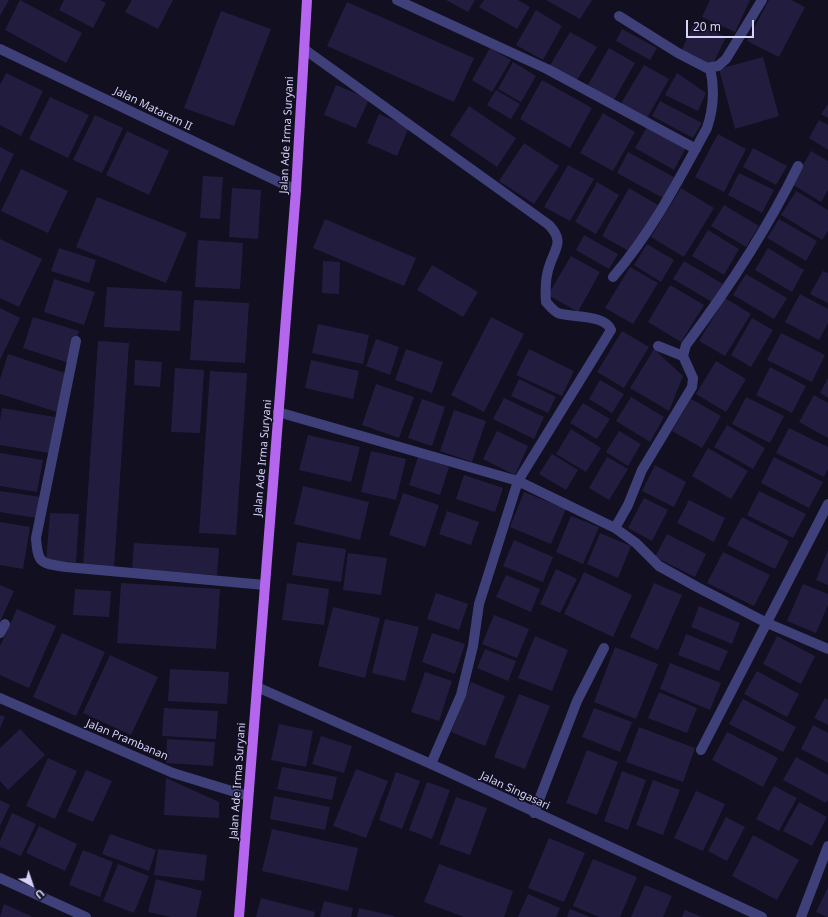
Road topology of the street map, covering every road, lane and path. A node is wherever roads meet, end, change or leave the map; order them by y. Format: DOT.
graph roads {
  1 [pos="306,0"];
  2 [pos="396,0"];
  3 [pos="762,0"];
  4 [pos="619,16"];
  5 [pos="0,49"];
  6 [pos="304,50"];
  7 [pos="710,68"];
  8 [pos="696,149"];
  9 [pos="798,166"];
  10 [pos="296,190"];
  11 [pos="614,277"];
  12 [pos="76,341"];
  13 [pos="658,346"];
  14 [pos="683,356"];
  15 [pos="278,412"];
  16 [pos="518,481"];
  17 [pos="828,504"];
  18 [pos="615,528"];
  19 [pos="265,585"];
  20 [pos="766,623"];
  21 [pos="5,624"];
  22 [pos="0,633"];
  23 [pos="604,648"];
  24 [pos="828,649"];
  25 [pos="257,687"];
  26 [pos="0,698"];
  27 [pos="701,750"];
  28 [pos="431,764"];
  29 [pos="248,796"];
  30 [pos="534,813"];
  31 [pos="828,846"];
  32 [pos="0,878"];
  33 [pos="86,917"];
  34 [pos="239,917"];
  35 [pos="762,917"];
  36 [pos="801,917"];
  1 -- 6 [label="main road, Jalan Ade Irma Suryani"];
  2 -- 8 [label="street"];
  3 -- 7 [label="street"];
  4 -- 7 [label="street"];
  5 -- 10 [label="street, Jalan Mataram II"];
  6 -- 10 [label="main road, Jalan Ade Irma Suryani"];
  6 -- 16 [label="street"];
  7 -- 8 [label="street"];
  8 -- 11 [label="street"];
  9 -- 14 [label="street"];
  10 -- 15 [label="main road, Jalan Ade Irma Suryani"];
  12 -- 19 [label="street"];
  13 -- 14 [label="street"];
  14 -- 18 [label="street"];
  15 -- 16 [label="street"];
  15 -- 19 [label="main road, Jalan Ade Irma Suryani"];
  16 -- 18 [label="street"];
  16 -- 28 [label="street"];
  17 -- 20 [label="street"];
  18 -- 20 [label="street"];
  19 -- 25 [label="main road, Jalan Ade Irma Suryani"];
  20 -- 24 [label="street"];
  20 -- 27 [label="street"];
  21 -- 22 [label="street"];
  23 -- 30 [label="street"];
  25 -- 28 [label="street, Jalan Singasari"];
  25 -- 29 [label="main road, Jalan Ade Irma Suryani"];
  26 -- 29 [label="street, Jalan Prambanan"];
  28 -- 30 [label="street, Jalan Singasari"];
  29 -- 34 [label="main road, Jalan Ade Irma Suryani"];
  30 -- 35 [label="street, Jalan Singasari"];
  31 -- 36 [label="street"];
  32 -- 33 [label="street"];
}
